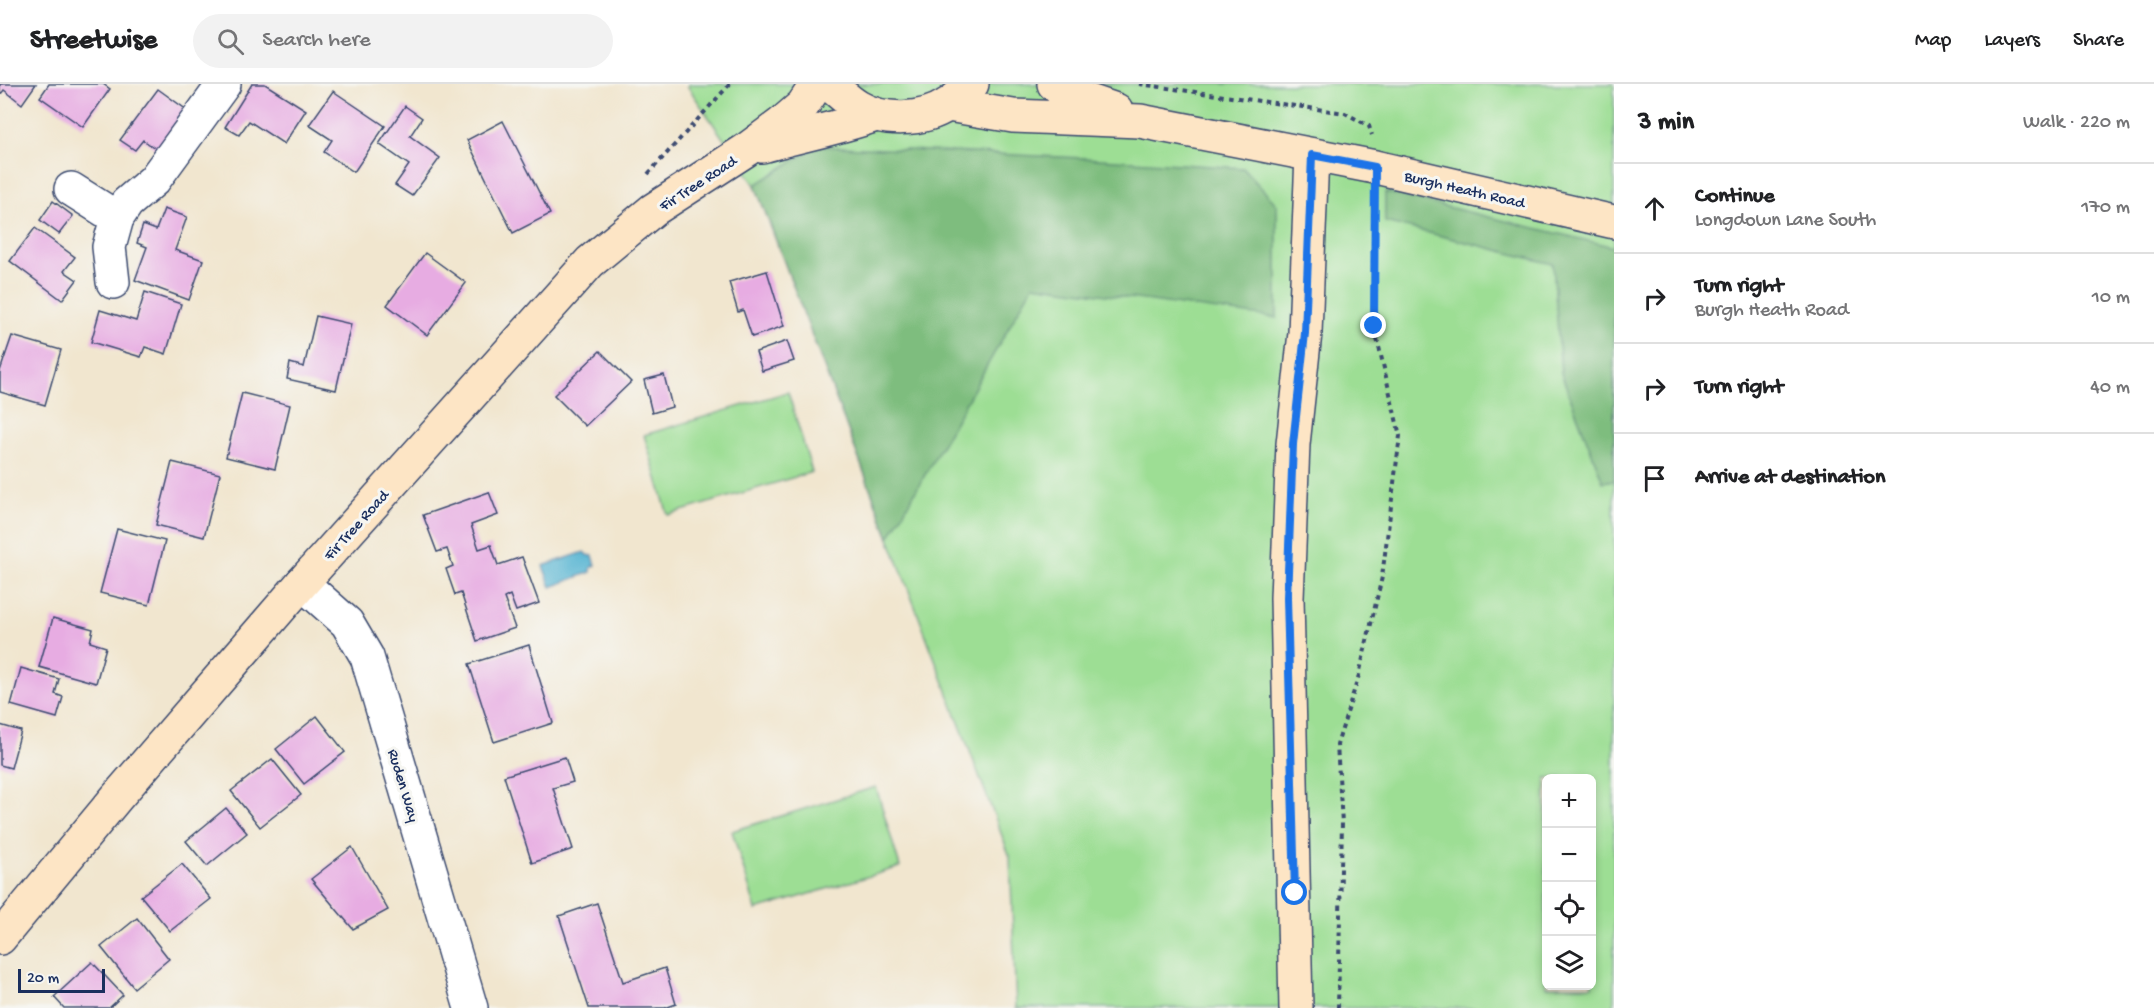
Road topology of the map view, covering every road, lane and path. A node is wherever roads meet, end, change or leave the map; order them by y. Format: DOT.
graph roads {
  1 [pos="224,84"];
  2 [pos="730,84"];
  3 [pos="817,84"];
  4 [pos="830,84"];
  5 [pos="1054,84"];
  6 [pos="1139,84"];
  7 [pos="960,95"];
  8 [pos="876,115"];
  9 [pos="1140,121"];
  10 [pos="746,150"];
  11 [pos="1312,155"];
  12 [pos="1375,167"];
  13 [pos="644,178"];
  14 [pos="71,189"];
  15 [pos="117,218"];
  16 [pos="1614,222"];
  17 [pos="113,282"];
  18 [pos="302,583"];
  19 [pos="0,938"];
  20 [pos="471,1008"];
  21 [pos="1296,1008"];
  22 [pos="1338,1008"];
  1 -- 15 [label="street"];
  2 -- 13 [label="path"];
  3 -- 10 [label="main road, Fir Tree Road"];
  4 -- 8 [label="main road"];
  5 -- 9 [label="main road, Burgh Heath Road"];
  6 -- 12 [label="path"];
  7 -- 8 [label="main road"];
  7 -- 9 [label="main road, Burgh Heath Road"];
  8 -- 10 [label="main road, Fir Tree Road"];
  9 -- 11 [label="main road, Burgh Heath Road"];
  10 -- 18 [label="main road, Fir Tree Road"];
  11 -- 12 [label="main road, Burgh Heath Road"];
  11 -- 21 [label="main road"];
  12 -- 16 [label="main road, Burgh Heath Road"];
  12 -- 22 [label="path"];
  14 -- 15 [label="street"];
  15 -- 17 [label="street"];
  18 -- 19 [label="main road, Fir Tree Road"];
  18 -- 20 [label="street, Ruden Way"];
}
